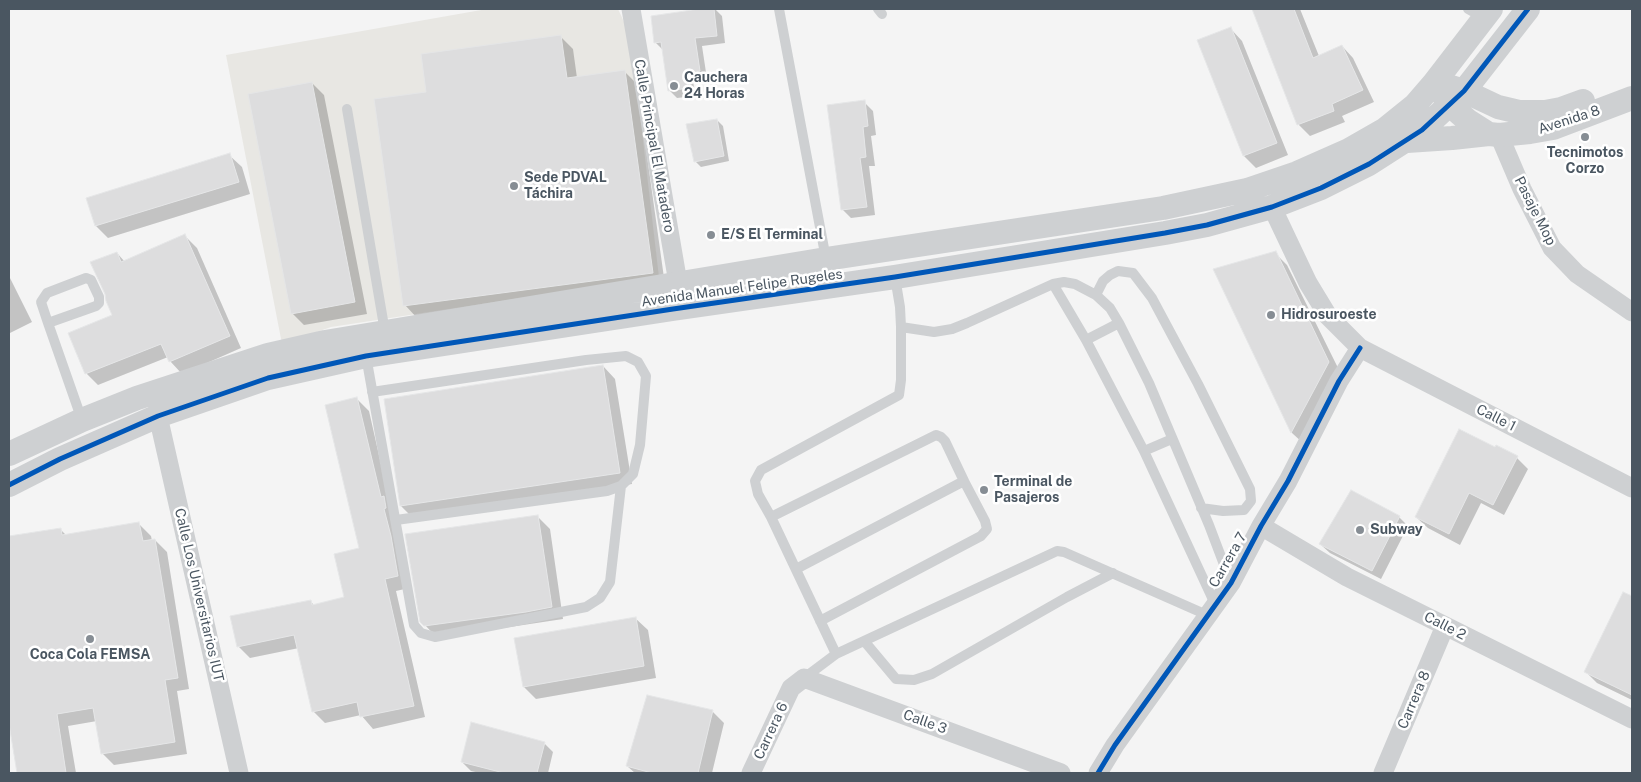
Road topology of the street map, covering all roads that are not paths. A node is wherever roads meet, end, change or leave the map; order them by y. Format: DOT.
graph roads {
  1 [pos="630,9"];
  2 [pos="779,9"];
  3 [pos="1528,9"];
  4 [pos="1481,12"];
  5 [pos="1632,81"];
  6 [pos="1434,83"];
  7 [pos="1457,98"];
  8 [pos="1632,98"];
  9 [pos="347,109"];
  10 [pos="1494,134"];
  11 [pos="1407,141"];
  12 [pos="1272,207"];
  13 [pos="826,259"];
  14 [pos="895,277"];
  15 [pos="678,283"];
  16 [pos="1053,284"];
  17 [pos="1096,295"];
  18 [pos="1632,312"];
  19 [pos="1119,322"];
  20 [pos="48,323"];
  21 [pos="901,327"];
  22 [pos="385,333"];
  23 [pos="1086,340"];
  24 [pos="1360,348"];
  25 [pos="366,356"];
  26 [pos="372,392"];
  27 [pos="158,416"];
  28 [pos="82,420"];
  29 [pos="1172,439"];
  30 [pos="1144,451"];
  31 [pos="9,454"];
  32 [pos="964,481"];
  33 [pos="9,485"];
  34 [pos="622,486"];
  35 [pos="1632,488"];
  36 [pos="1202,508"];
  37 [pos="771,517"];
  38 [pos="396,520"];
  39 [pos="1261,526"];
  40 [pos="796,569"];
  41 [pos="1113,573"];
  42 [pos="1231,583"];
  43 [pos="1211,610"];
  44 [pos="820,621"];
  45 [pos="1445,626"];
  46 [pos="865,642"];
  47 [pos="836,654"];
  48 [pos="797,683"];
  49 [pos="1632,719"];
  50 [pos="239,773"];
  51 [pos="750,773"];
  52 [pos="1061,773"];
  53 [pos="1098,773"];
  54 [pos="1383,773"];
  1 -- 15 [label="street, Calle Principal El Matadero"];
  2 -- 13 [label="lane"];
  3 -- 7 [label="street, Avenida Manuel Felipe Rugeles"];
  4 -- 6 [label="street, Avenida Manuel Felipe Rugeles"];
  5 -- 7 [label="street, Avenida 8"];
  6 -- 7 [label="street, Avenida 8"];
  6 -- 13 [label="street, Avenida Manuel Felipe Rugeles"];
  7 -- 10 [label="street, Avenida 8"];
  7 -- 11 [label="street, Avenida Manuel Felipe Rugeles"];
  8 -- 10 [label="street, Avenida 8"];
  9 -- 22 [label="lane"];
  10 -- 11 [label="street"];
  10 -- 18 [label="street, Pasaje Mop"];
  11 -- 12 [label="street, Avenida Manuel Felipe Rugeles"];
  12 -- 14 [label="street, Avenida Manuel Felipe Rugeles"];
  12 -- 24 [label="street, Calle 1"];
  13 -- 15 [label="street, Avenida Manuel Felipe Rugeles"];
  14 -- 21 [label="lane"];
  14 -- 25 [label="street, Avenida Manuel Felipe Rugeles"];
  15 -- 22 [label="street, Avenida Manuel Felipe Rugeles"];
  16 -- 17 [label="lane"];
  16 -- 21 [label="lane"];
  16 -- 23 [label="lane"];
  17 -- 19 [label="lane"];
  17 -- 36 [label="lane"];
  19 -- 23 [label="lane"];
  19 -- 29 [label="lane"];
  20 -- 20 [label="lane"];
  20 -- 28 [label="lane"];
  21 -- 37 [label="lane"];
  22 -- 28 [label="street, Avenida Manuel Felipe Rugeles"];
  23 -- 30 [label="lane"];
  24 -- 35 [label="street, Calle 1"];
  24 -- 39 [label="street, Carrera 7"];
  25 -- 26 [label="lane"];
  25 -- 27 [label="street, Avenida Manuel Felipe Rugeles"];
  26 -- 34 [label="lane"];
  26 -- 38 [label="lane"];
  27 -- 33 [label="street, Avenida Manuel Felipe Rugeles"];
  27 -- 50 [label="street, Calle Los Universitarios IUT"];
  28 -- 31 [label="street, Avenida Manuel Felipe Rugeles"];
  29 -- 30 [label="lane"];
  29 -- 36 [label="lane"];
  30 -- 43 [label="lane"];
  32 -- 37 [label="lane"];
  32 -- 40 [label="lane"];
  32 -- 44 [label="lane"];
  34 -- 38 [label="lane"];
  34 -- 38 [label="lane"];
  36 -- 42 [label="lane"];
  37 -- 40 [label="lane"];
  39 -- 42 [label="street, Carrera 7"];
  39 -- 45 [label="street, Calle 2"];
  40 -- 44 [label="lane"];
  41 -- 43 [label="lane"];
  41 -- 46 [label="lane"];
  41 -- 46 [label="lane"];
  42 -- 43 [label="street, Carrera 7"];
  43 -- 53 [label="street, Carrera 7"];
  44 -- 47 [label="lane"];
  45 -- 49 [label="street, Calle 2"];
  45 -- 54 [label="street, Carrera 8"];
  46 -- 47 [label="lane"];
  47 -- 48 [label="lane"];
  48 -- 51 [label="street, Carrera 6"];
  48 -- 52 [label="street, Calle 3"];
}
